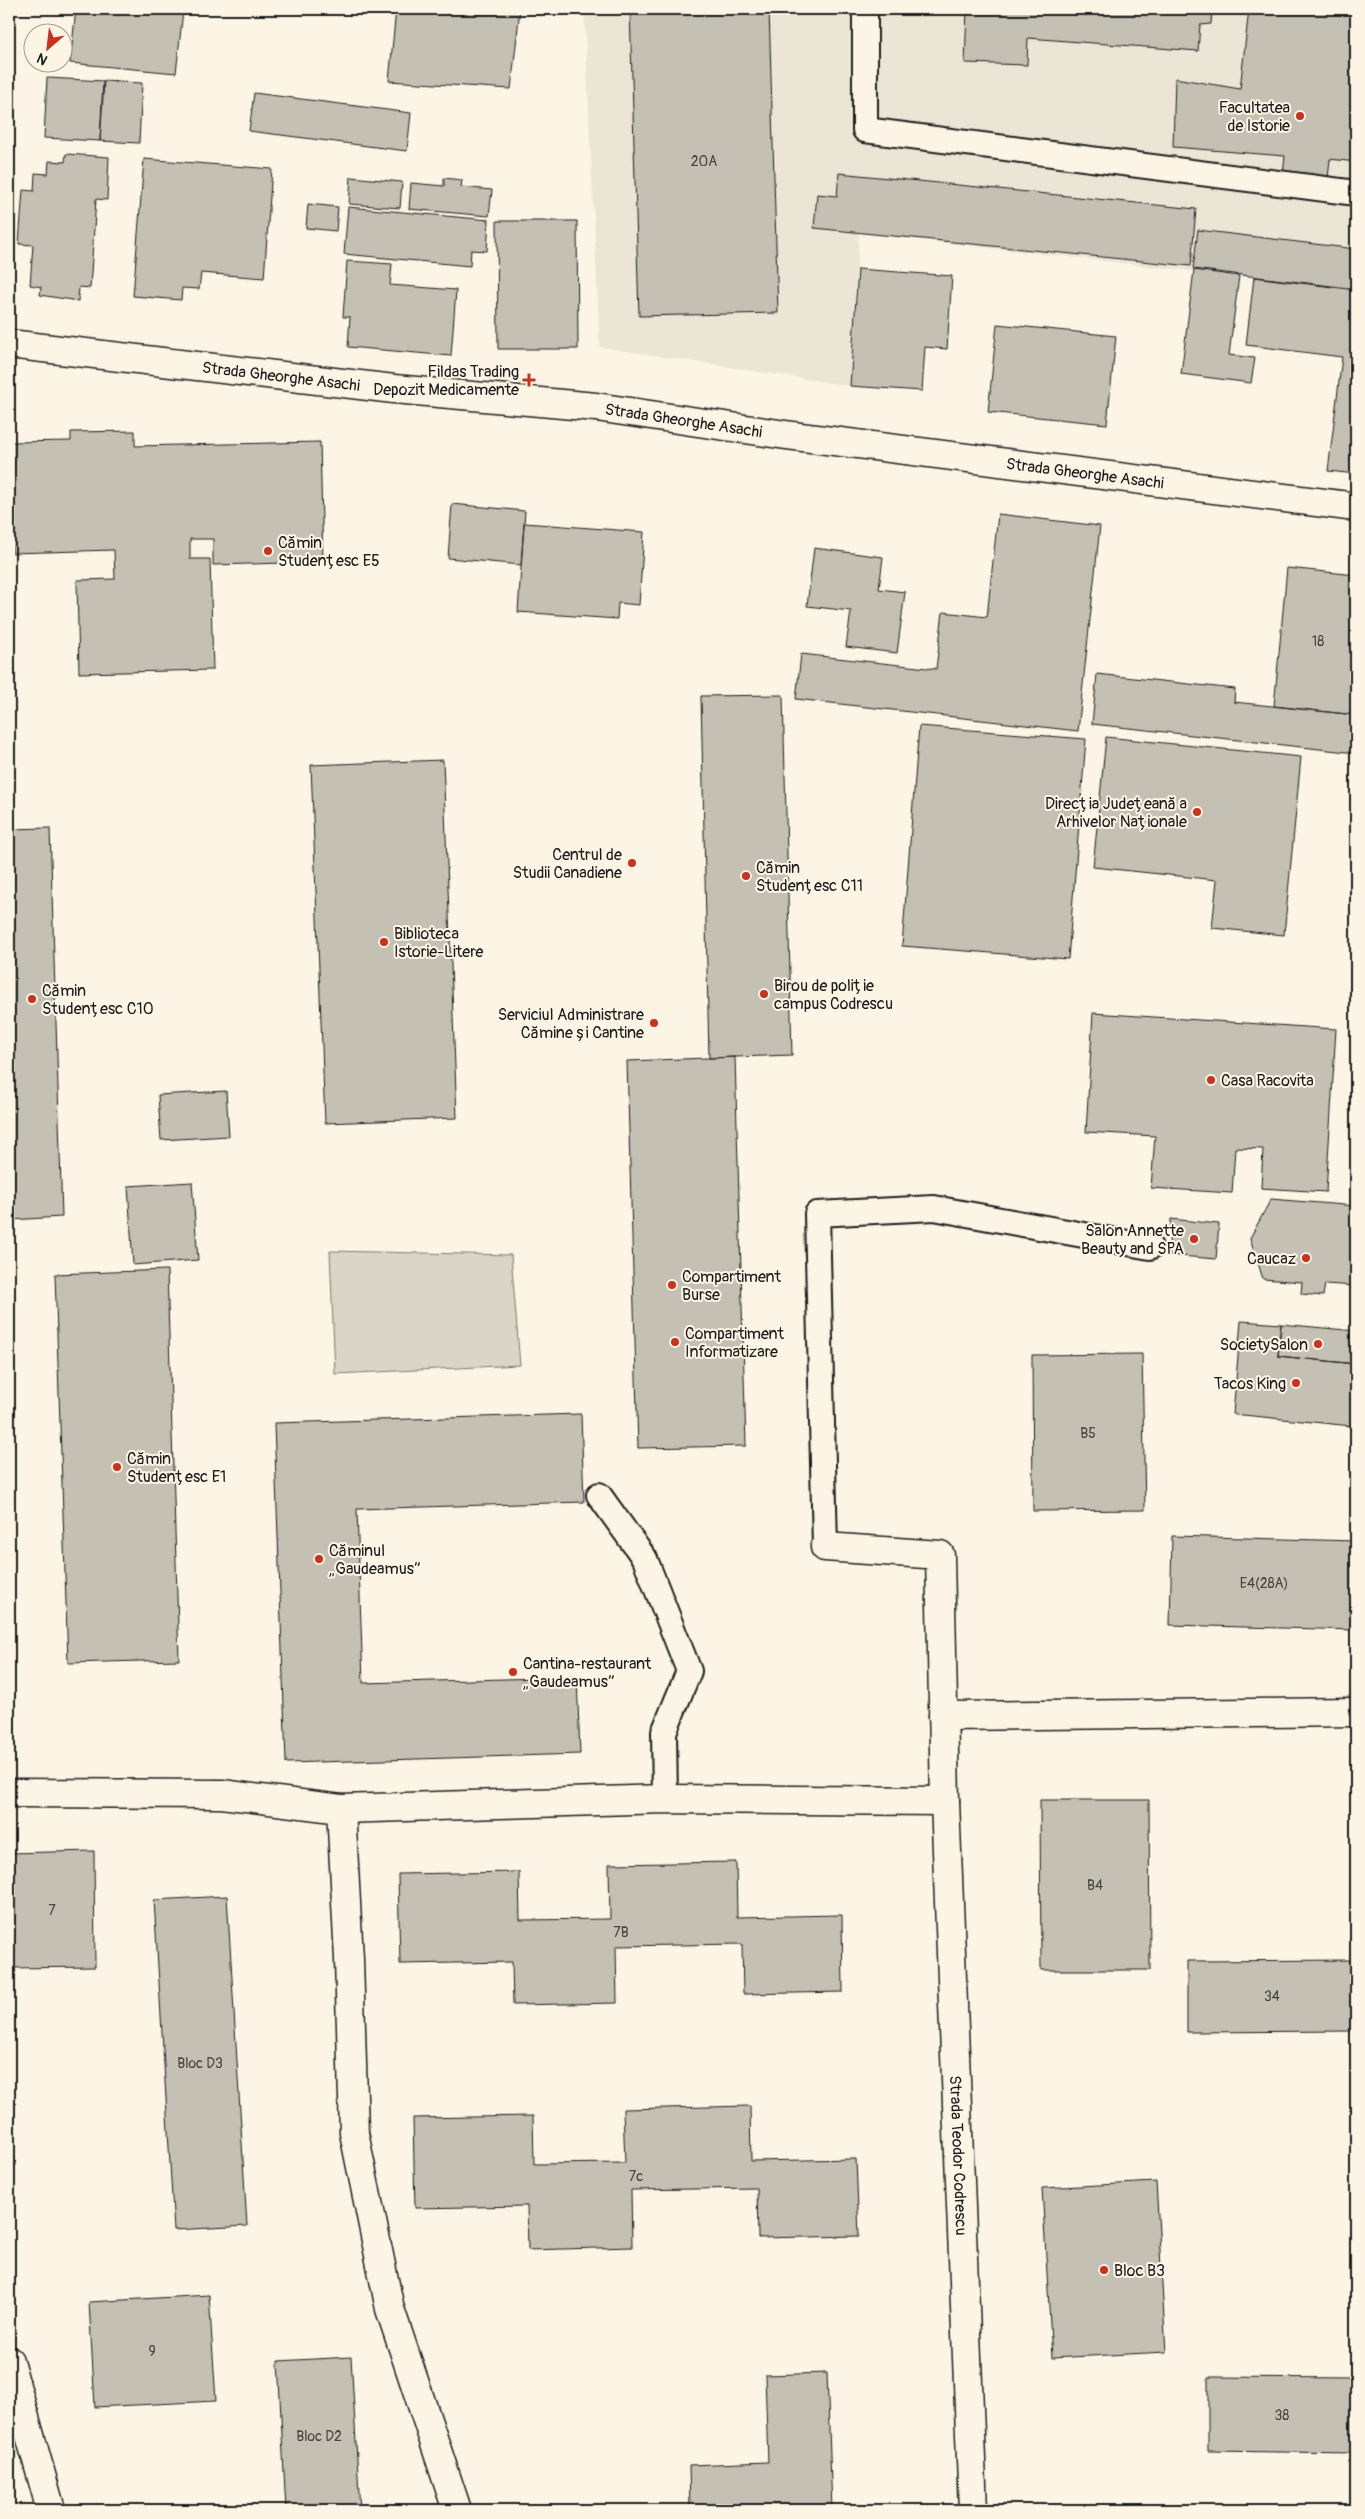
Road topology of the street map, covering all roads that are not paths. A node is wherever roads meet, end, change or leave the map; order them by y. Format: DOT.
graph roads {
  1 [pos="865,9"];
  2 [pos="1356,193"];
  3 [pos="9,344"];
  4 [pos="1356,508"];
  5 [pos="1150,1247"];
  6 [pos="599,1495"];
  7 [pos="825,1548"];
  8 [pos="1356,1712"];
  9 [pos="943,1716"];
  10 [pos="9,1794"];
  11 [pos="666,1798"];
  12 [pos="945,1801"];
  13 [pos="341,1809"];
  14 [pos="9,2361"];
  15 [pos="51,2510"];
  16 [pos="457,2510"];
  17 [pos="973,2510"];
  1 -- 2 [label="lane"];
  3 -- 4 [label="street, Strada Gheorghe Asachi"];
  5 -- 7 [label="lane"];
  6 -- 11 [label="lane"];
  7 -- 9 [label="street, Strada Teodor Codrescu"];
  8 -- 9 [label="street"];
  9 -- 12 [label="street, Strada Teodor Codrescu"];
  10 -- 13 [label="street"];
  11 -- 12 [label="street"];
  11 -- 13 [label="street"];
  12 -- 17 [label="street, Strada Teodor Codrescu"];
  13 -- 16 [label="street"];
  14 -- 15 [label="street"];
}
